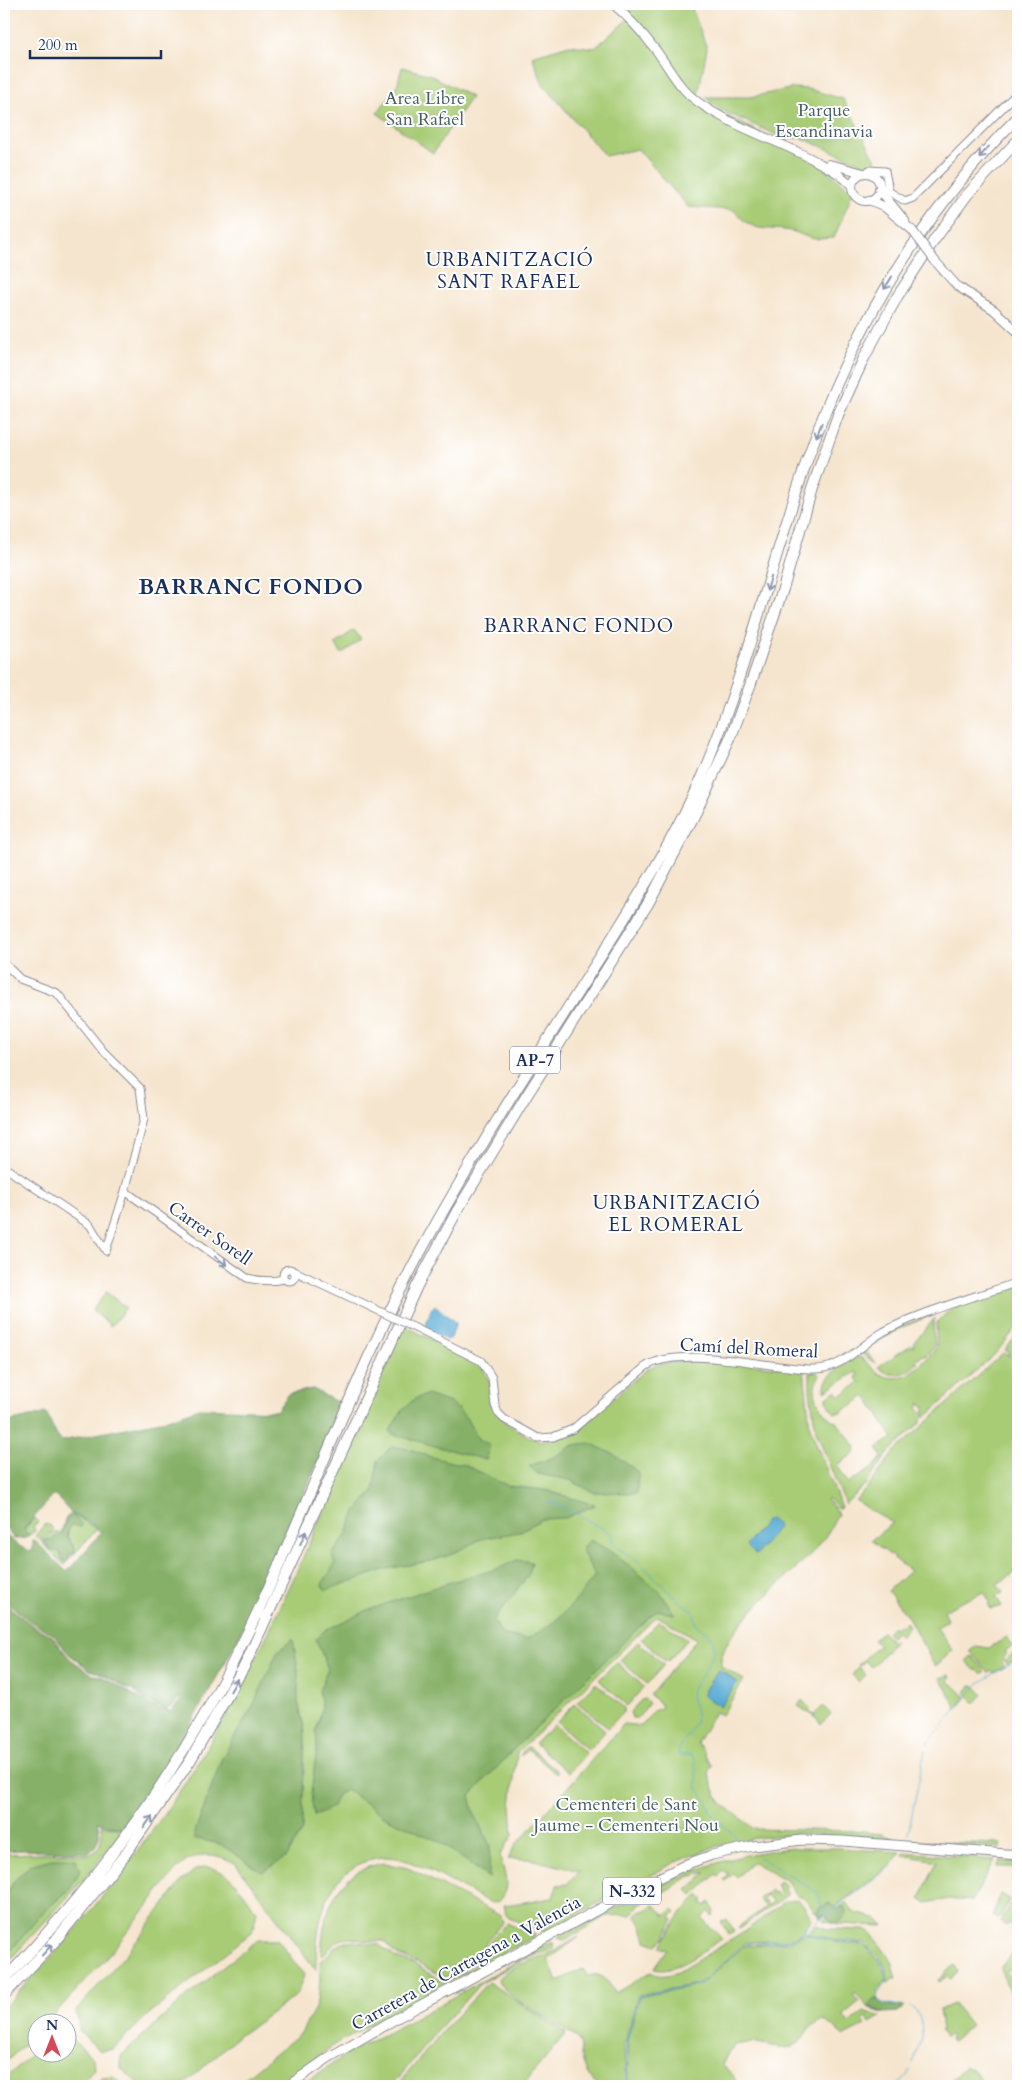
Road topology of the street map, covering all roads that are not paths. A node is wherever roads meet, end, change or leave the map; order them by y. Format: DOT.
graph roads {
  1 [pos="613,4"];
  2 [pos="1018,92"];
  3 [pos="1018,117"];
  4 [pos="1018,140"];
  5 [pos="813,159"];
  6 [pos="867,172"];
  7 [pos="852,186"];
  8 [pos="880,189"];
  9 [pos="889,191"];
  10 [pos="868,200"];
  11 [pos="912,230"];
  12 [pos="1018,332"];
  13 [pos="4,964"];
  14 [pos="4,1167"];
  15 [pos="126,1191"];
  16 [pos="294,1275"];
  17 [pos="284,1279"];
  18 [pos="1018,1281"];
  19 [pos="1018,1855"];
  20 [pos="4,1980"];
  21 [pos="14,1985"];
  22 [pos="4,1995"];
  23 [pos="4,2000"];
  24 [pos="288,2086"];
  1 -- 5 [label="main road"];
  2 -- 9 [label="street"];
  3 -- 20 [label="highway, AP-7, one-way"];
  21 -- 4 [label="highway, AP-7, one-way"];
  5 -- 6 [label="main road"];
  5 -- 7 [label="main road"];
  6 -- 7 [label="main road"];
  6 -- 8 [label="main road"];
  6 -- 9 [label="street"];
  7 -- 10 [label="main road"];
  8 -- 9 [label="street"];
  8 -- 10 [label="main road"];
  8 -- 11 [label="main road"];
  10 -- 11 [label="main road"];
  11 -- 12 [label="main road, bridge"];
  13 -- 15 [label="street"];
  14 -- 15 [label="street"];
  15 -- 17 [label="street, Carrer Sorell, one-way"];
  16 -- 17 [label="street"];
  16 -- 17 [label="street"];
  16 -- 18 [label="street, Camí del Romeral, bridge"];
  19 -- 24 [label="highway, Carretera de Cartagena a Valencia / N-332"];
  21 -- 22 [label="highway, AP-7"];
  21 -- 23 [label="highway"];
}
